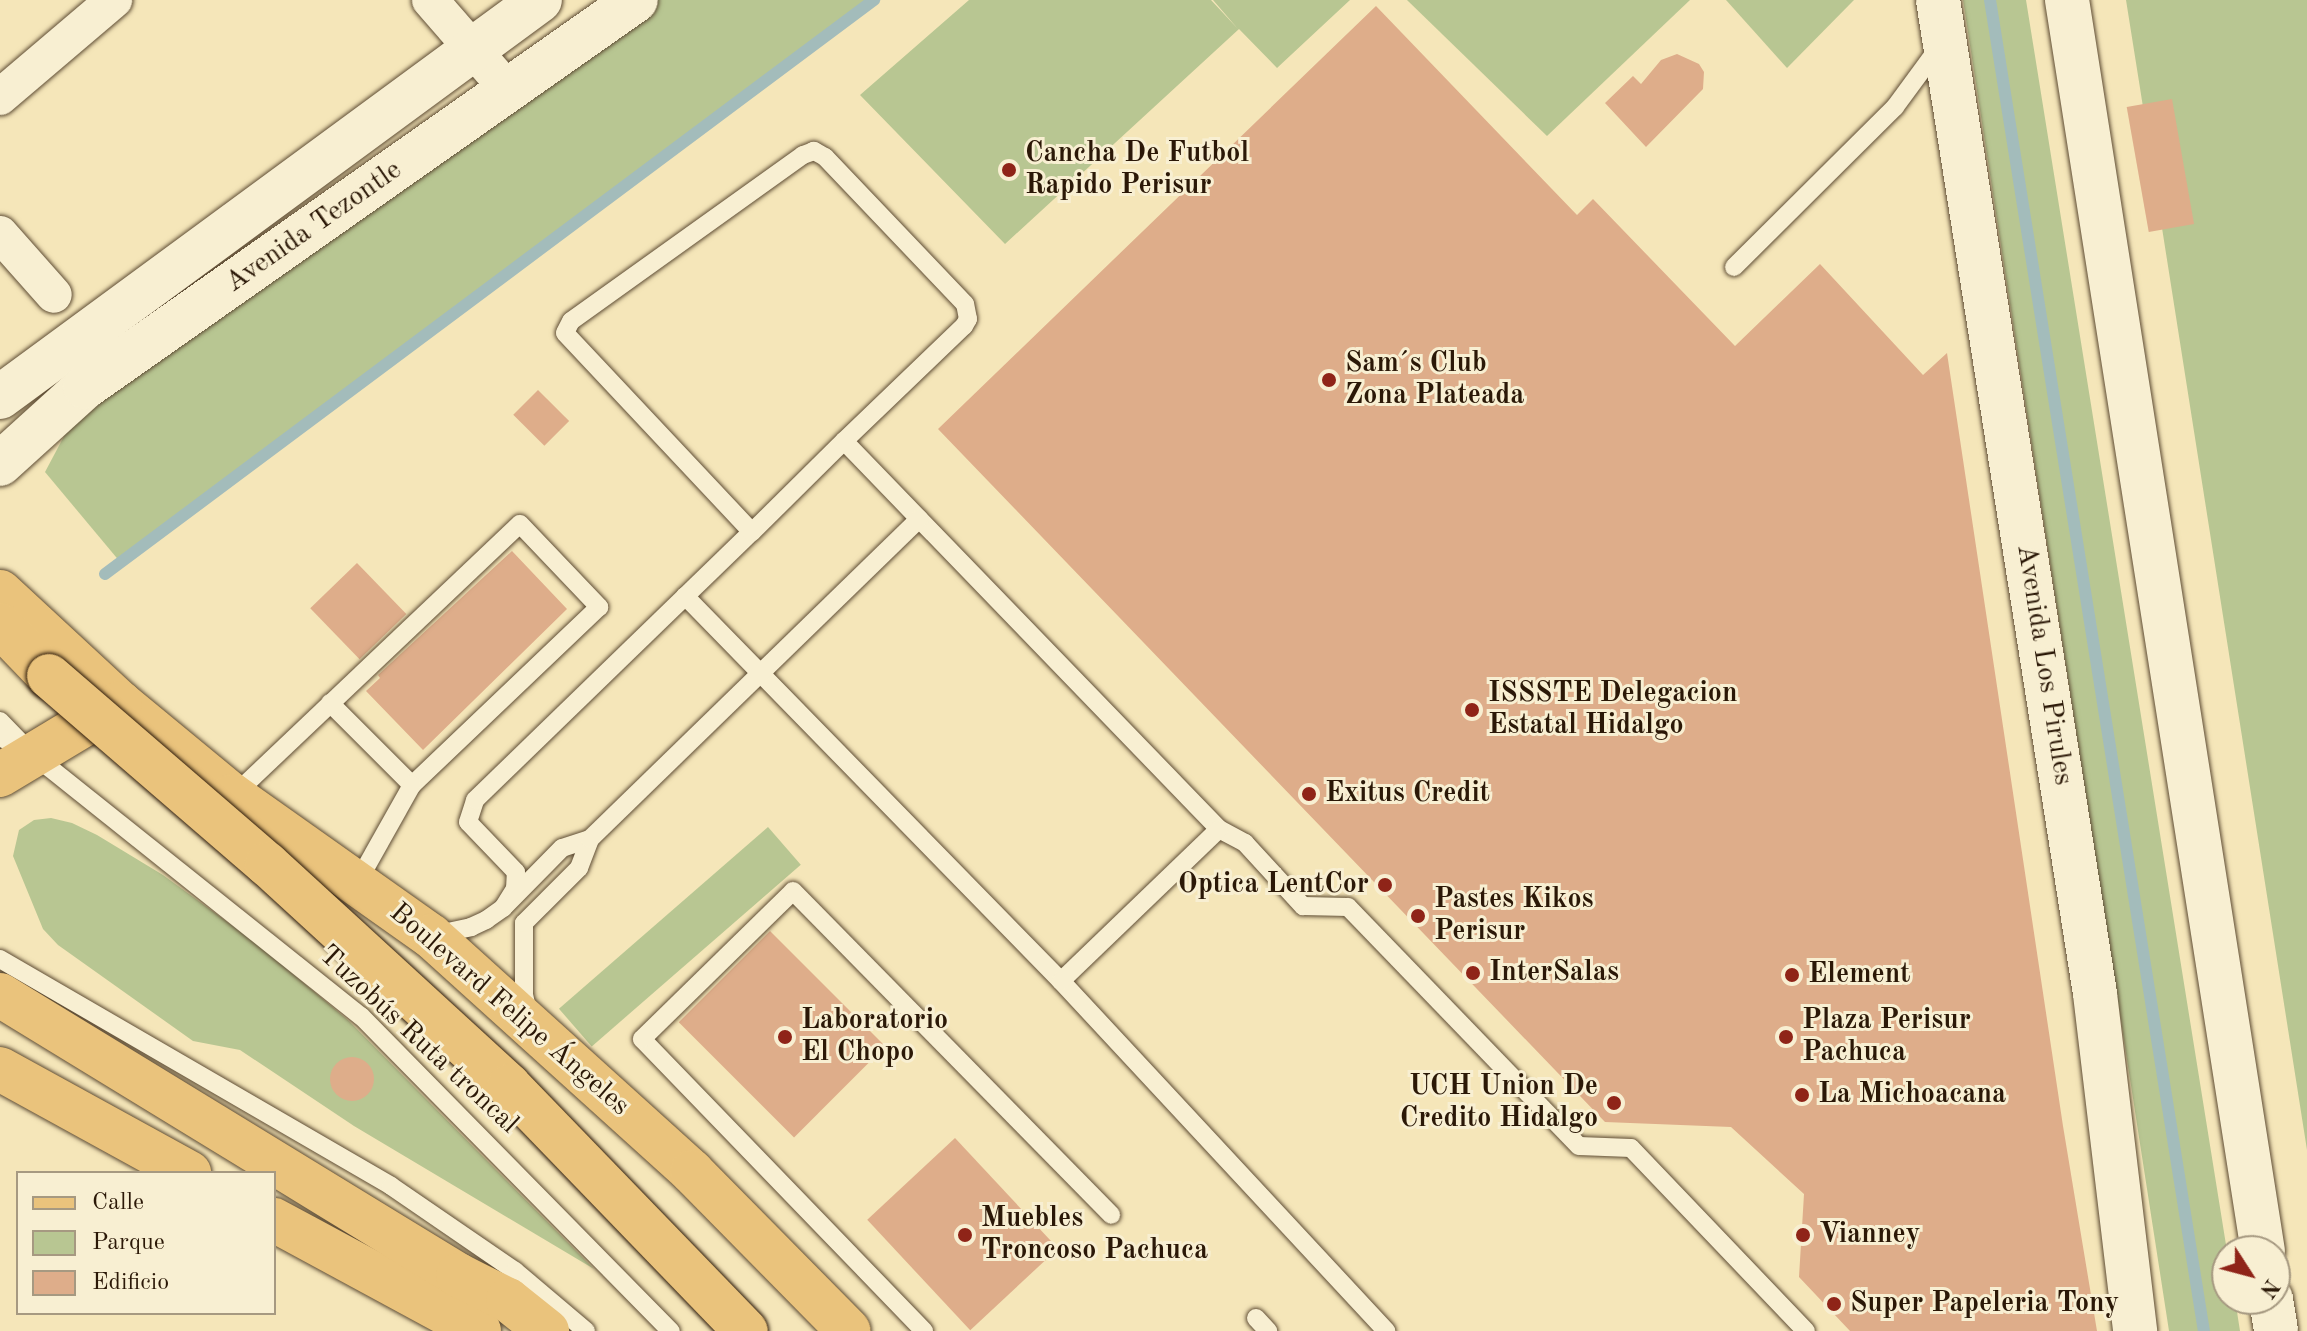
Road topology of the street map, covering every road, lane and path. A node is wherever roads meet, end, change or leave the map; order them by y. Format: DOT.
graph roads {
  1 [pos="114,0"];
  2 [pos="430,0"];
  3 [pos="540,0"];
  4 [pos="636,0"];
  5 [pos="2067,0"];
  6 [pos="1942,19"];
  7 [pos="473,48"];
  8 [pos="509,91"];
  9 [pos="0,97"];
  10 [pos="0,234"];
  11 [pos="1734,267"];
  12 [pos="54,295"];
  13 [pos="0,397"];
  14 [pos="844,441"];
  15 [pos="0,464"];
  16 [pos="919,519"];
  17 [pos="752,532"];
  18 [pos="0,592"];
  19 [pos="685,596"];
  20 [pos="0,625"];
  21 [pos="760,673"];
  22 [pos="120,703"];
  23 [pos="330,703"];
  24 [pos="0,721"];
  25 [pos="10,755"];
  26 [pos="412,785"];
  27 [pos="233,796"];
  28 [pos="1219,829"];
  29 [pos="590,839"];
  30 [pos="357,883"];
  31 [pos="503,908"];
  32 [pos="431,936"];
  33 [pos="0,959"];
  34 [pos="1061,981"];
  35 [pos="0,995"];
  36 [pos="531,1023"];
  37 [pos="0,1069"];
  38 [pos="185,1171"];
  39 [pos="1111,1215"];
  40 [pos="276,1221"];
  41 [pos="2260,1235"];
  42 [pos="479,1331"];
  43 [pos="547,1331"];
  44 [pos="586,1331"];
  45 [pos="671,1331"];
  46 [pos="746,1331"];
  47 [pos="849,1331"];
  48 [pos="924,1331"];
  49 [pos="1386,1331"];
  50 [pos="1806,1331"];
  51 [pos="2135,1331"];
  1 -- 9 [label="street"];
  2 -- 7 [label="street"];
  3 -- 7 [label="street, Avenida Tezontle"];
  4 -- 8 [label="street, Avenida Tezontle"];
  5 -- 41 [label="street"];
  6 -- 11 [label="lane"];
  6 -- 51 [label="street, Avenida Los Pirules"];
  7 -- 8 [label="street"];
  7 -- 13 [label="street, Avenida Tezontle"];
  8 -- 15 [label="street, Avenida Tezontle"];
  10 -- 12 [label="street"];
  14 -- 16 [label="lane"];
  14 -- 17 [label="lane"];
  14 -- 17 [label="lane"];
  16 -- 21 [label="lane"];
  16 -- 28 [label="lane"];
  17 -- 19 [label="lane"];
  18 -- 22 [label="main road, Boulevard Felipe Ángeles"];
  19 -- 21 [label="lane"];
  19 -- 31 [label="lane"];
  20 -- 46 [label="main road, Boulevard Felipe Ángeles, bridge"];
  21 -- 29 [label="lane"];
  21 -- 34 [label="lane"];
  22 -- 25 [label="main road"];
  22 -- 27 [label="main road, Boulevard Felipe Ángeles"];
  23 -- 26 [label="lane"];
  23 -- 26 [label="lane"];
  23 -- 27 [label="lane"];
  24 -- 25 [label="lane, Tuzobús Ruta troncal"];
  25 -- 45 [label="lane, Tuzobús Ruta troncal"];
  26 -- 30 [label="lane"];
  27 -- 30 [label="main road, Boulevard Felipe Ángeles"];
  28 -- 34 [label="lane"];
  28 -- 50 [label="lane"];
  29 -- 31 [label="lane"];
  29 -- 36 [label="lane"];
  30 -- 32 [label="main road, Boulevard Felipe Ángeles"];
  31 -- 32 [label="lane"];
  32 -- 36 [label="main road, Boulevard Felipe Ángeles"];
  33 -- 44 [label="lane"];
  34 -- 49 [label="lane"];
  35 -- 43 [label="main road"];
  36 -- 47 [label="main road, Boulevard Felipe Ángeles"];
  37 -- 38 [label="main road"];
  39 -- 48 [label="lane"];
  40 -- 42 [label="main road"];
}
